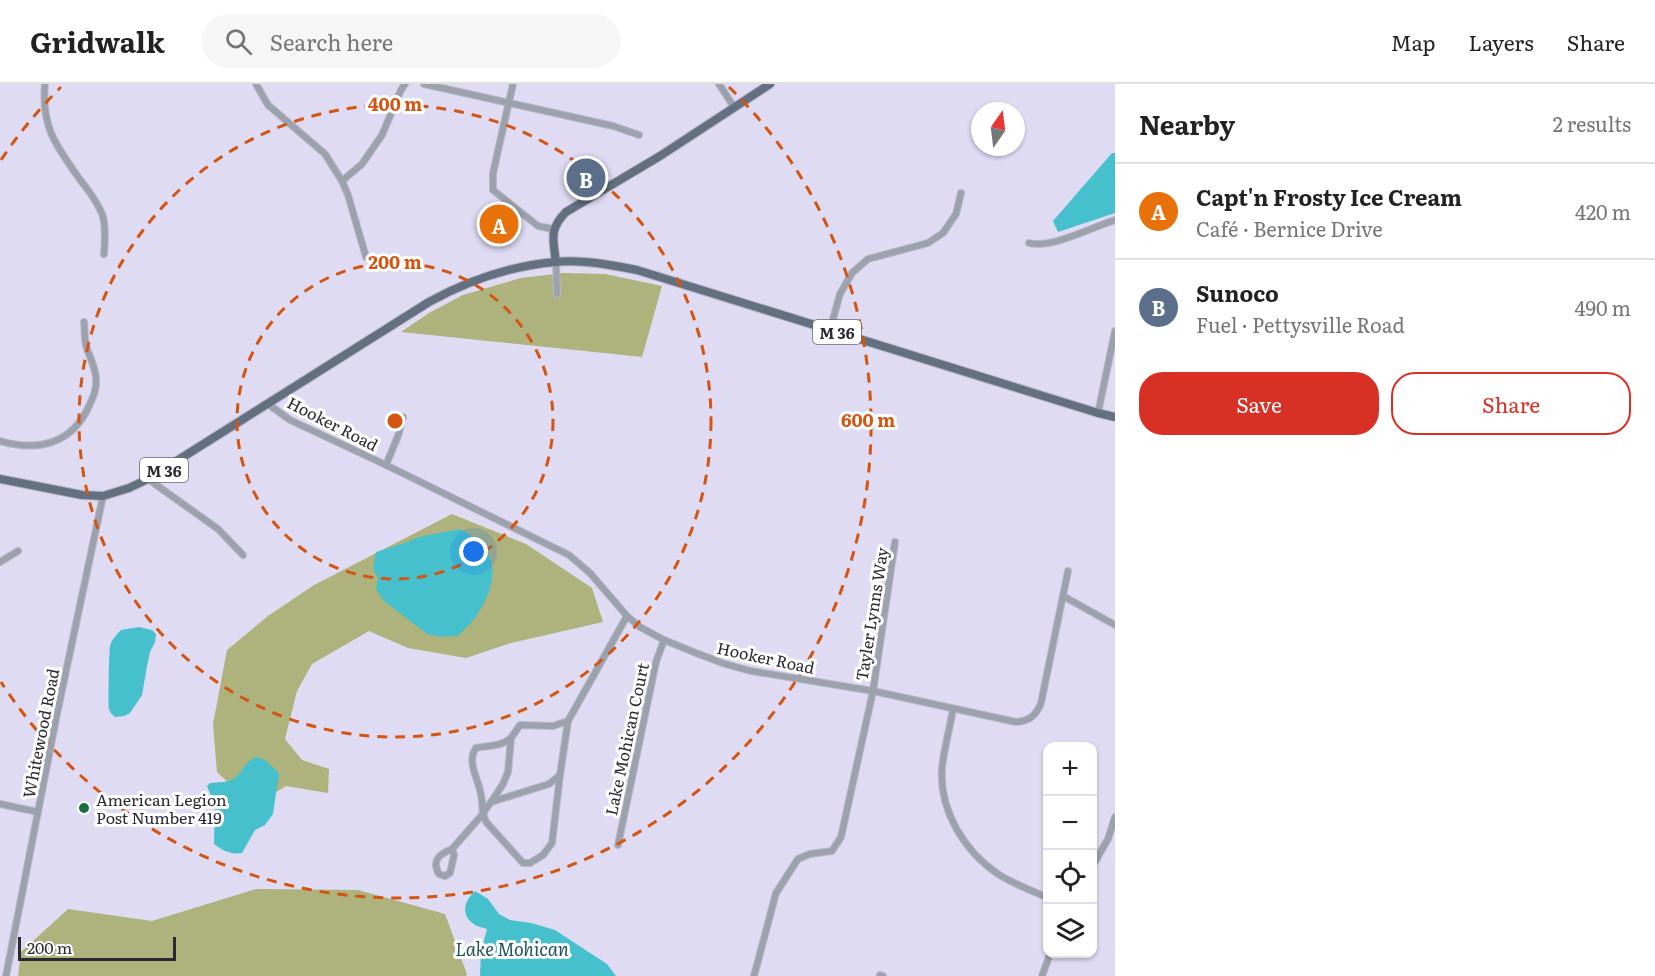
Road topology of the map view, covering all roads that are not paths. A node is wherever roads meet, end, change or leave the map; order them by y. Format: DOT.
graph roads {
  1 [pos="45,84"];
  2 [pos="256,84"];
  3 [pos="405,84"];
  4 [pos="424,84"];
  5 [pos="513,84"];
  6 [pos="719,84"];
  7 [pos="770,84"];
  8 [pos="508,103"];
  9 [pos="734,107"];
  10 [pos="639,135"];
  11 [pos="342,181"];
  12 [pos="961,193"];
  13 [pos="1115,220"];
  14 [pos="554,229"];
  15 [pos="1029,243"];
  16 [pos="104,254"];
  17 [pos="366,257"];
  18 [pos="556,262"];
  19 [pos="557,294"];
  20 [pos="84,322"];
  21 [pos="830,330"];
  22 [pos="1115,331"];
  23 [pos="268,404"];
  24 [pos="1098,413"];
  25 [pos="402,417"];
  26 [pos="1115,417"];
  27 [pos="0,441"];
  28 [pos="386,465"];
  29 [pos="0,479"];
  30 [pos="148,479"];
  31 [pos="103,496"];
  32 [pos="895,542"];
  33 [pos="18,551"];
  34 [pos="243,555"];
  35 [pos="0,562"];
  36 [pos="1068,571"];
  37 [pos="1063,596"];
  38 [pos="627,616"];
  39 [pos="1115,625"];
  40 [pos="664,640"];
  41 [pos="873,691"];
  42 [pos="953,709"];
  43 [pos="568,721"];
  44 [pos="511,738"];
  45 [pos="560,775"];
  46 [pos="491,802"];
  47 [pos="0,804"];
  48 [pos="38,812"];
  49 [pos="482,815"];
  50 [pos="1115,817"];
  51 [pos="618,845"];
  52 [pos="453,849"];
  53 [pos="1097,858"];
  54 [pos="1043,896"];
  55 [pos="1049,958"];
  56 [pos="6,976"];
  57 [pos="754,976"];
  58 [pos="1042,976"];
  1 -- 16 [label="street"];
  2 -- 11 [label="street"];
  3 -- 11 [label="street"];
  4 -- 8 [label="street"];
  5 -- 8 [label="street"];
  6 -- 9 [label="street"];
  7 -- 9 [label="main road"];
  8 -- 10 [label="street"];
  8 -- 14 [label="street"];
  9 -- 14 [label="main road"];
  11 -- 17 [label="street"];
  12 -- 21 [label="street"];
  13 -- 15 [label="street"];
  14 -- 18 [label="main road"];
  18 -- 19 [label="street"];
  18 -- 21 [label="main road, M 36"];
  18 -- 23 [label="main road, M 36"];
  20 -- 27 [label="street"];
  21 -- 24 [label="main road, M 36"];
  22 -- 24 [label="street"];
  23 -- 28 [label="street, Hooker Road"];
  23 -- 30 [label="main road, M 36"];
  24 -- 26 [label="main road, M 36"];
  25 -- 28 [label="street"];
  28 -- 38 [label="street, Hooker Road"];
  29 -- 31 [label="main road, M 36"];
  30 -- 31 [label="main road, M 36"];
  30 -- 34 [label="street"];
  31 -- 48 [label="street, Whitewood Road"];
  32 -- 41 [label="street, Tayler Lynns Way"];
  33 -- 35 [label="street"];
  36 -- 37 [label="street, Hooker Road"];
  37 -- 39 [label="street"];
  37 -- 42 [label="street, Hooker Road"];
  38 -- 40 [label="street, Hooker Road"];
  38 -- 43 [label="street"];
  40 -- 41 [label="street, Hooker Road"];
  40 -- 51 [label="street, Lake Mohican Court"];
  41 -- 42 [label="street, Hooker Road"];
  41 -- 57 [label="street, Tayler Lynns Way"];
  42 -- 54 [label="street"];
  43 -- 44 [label="street"];
  43 -- 45 [label="street"];
  44 -- 46 [label="street"];
  44 -- 49 [label="street"];
  45 -- 46 [label="street"];
  45 -- 49 [label="street"];
  46 -- 49 [label="street"];
  47 -- 48 [label="street"];
  48 -- 56 [label="street, Whitewood Road"];
  49 -- 52 [label="street"];
  50 -- 53 [label="street"];
  55 -- 58 [label="street"];
}
